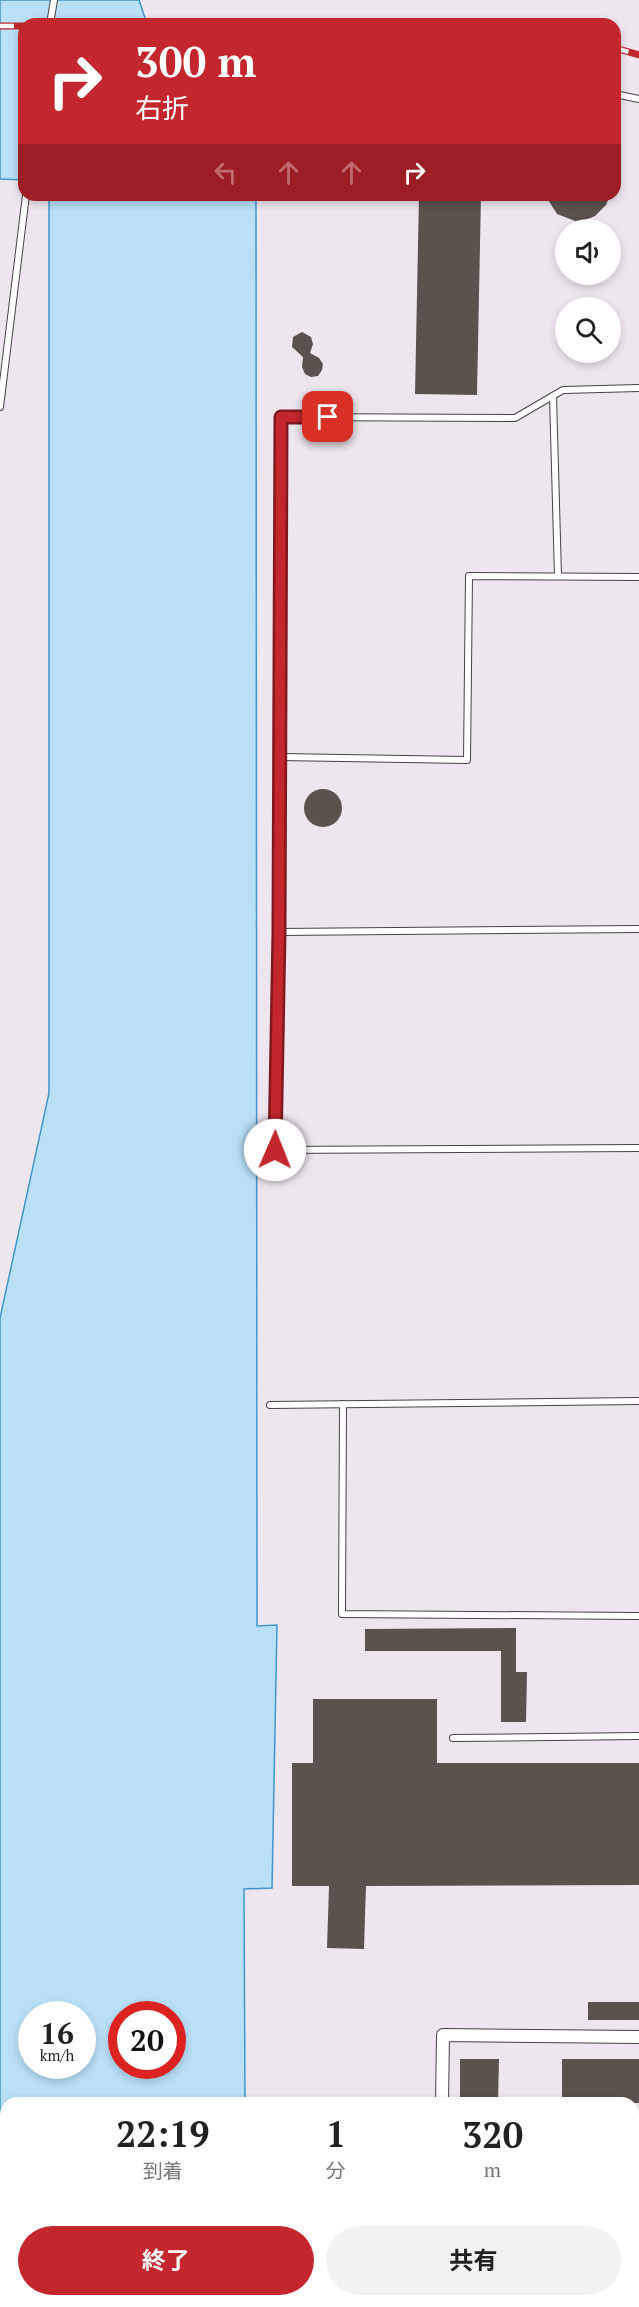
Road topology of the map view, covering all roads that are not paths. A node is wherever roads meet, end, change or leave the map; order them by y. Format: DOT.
graph roads {
  1 [pos="54,0"];
  2 [pos="51,18"];
  3 [pos="621,95"];
  4 [pos="639,99"];
  5 [pos="25,201"];
  6 [pos="639,388"];
  7 [pos="1,390"];
  8 [pos="553,396"];
  9 [pos="0,407"];
  10 [pos="558,576"];
  11 [pos="639,576"];
  12 [pos="280,757"];
  13 [pos="639,929"];
  14 [pos="279,932"];
  15 [pos="639,1148"];
  16 [pos="639,1401"];
  17 [pos="343,1404"];
  18 [pos="270,1405"];
  19 [pos="639,1616"];
  20 [pos="639,1736"];
  21 [pos="453,1738"];
  22 [pos="639,2037"];
  23 [pos="442,2097"];
  1 -- 2 [label="lane"];
  3 -- 4 [label="lane"];
  5 -- 7 [label="lane"];
  6 -- 8 [label="lane"];
  7 -- 9 [label="lane"];
  8 -- 10 [label="lane"];
  8 -- 12 [label="lane"];
  10 -- 11 [label="lane"];
  10 -- 12 [label="lane"];
  12 -- 14 [label="lane"];
  13 -- 14 [label="lane"];
  14 -- 15 [label="lane"];
  16 -- 17 [label="lane"];
  17 -- 18 [label="lane"];
  17 -- 19 [label="lane"];
  20 -- 21 [label="lane"];
  22 -- 23 [label="street"];
}
